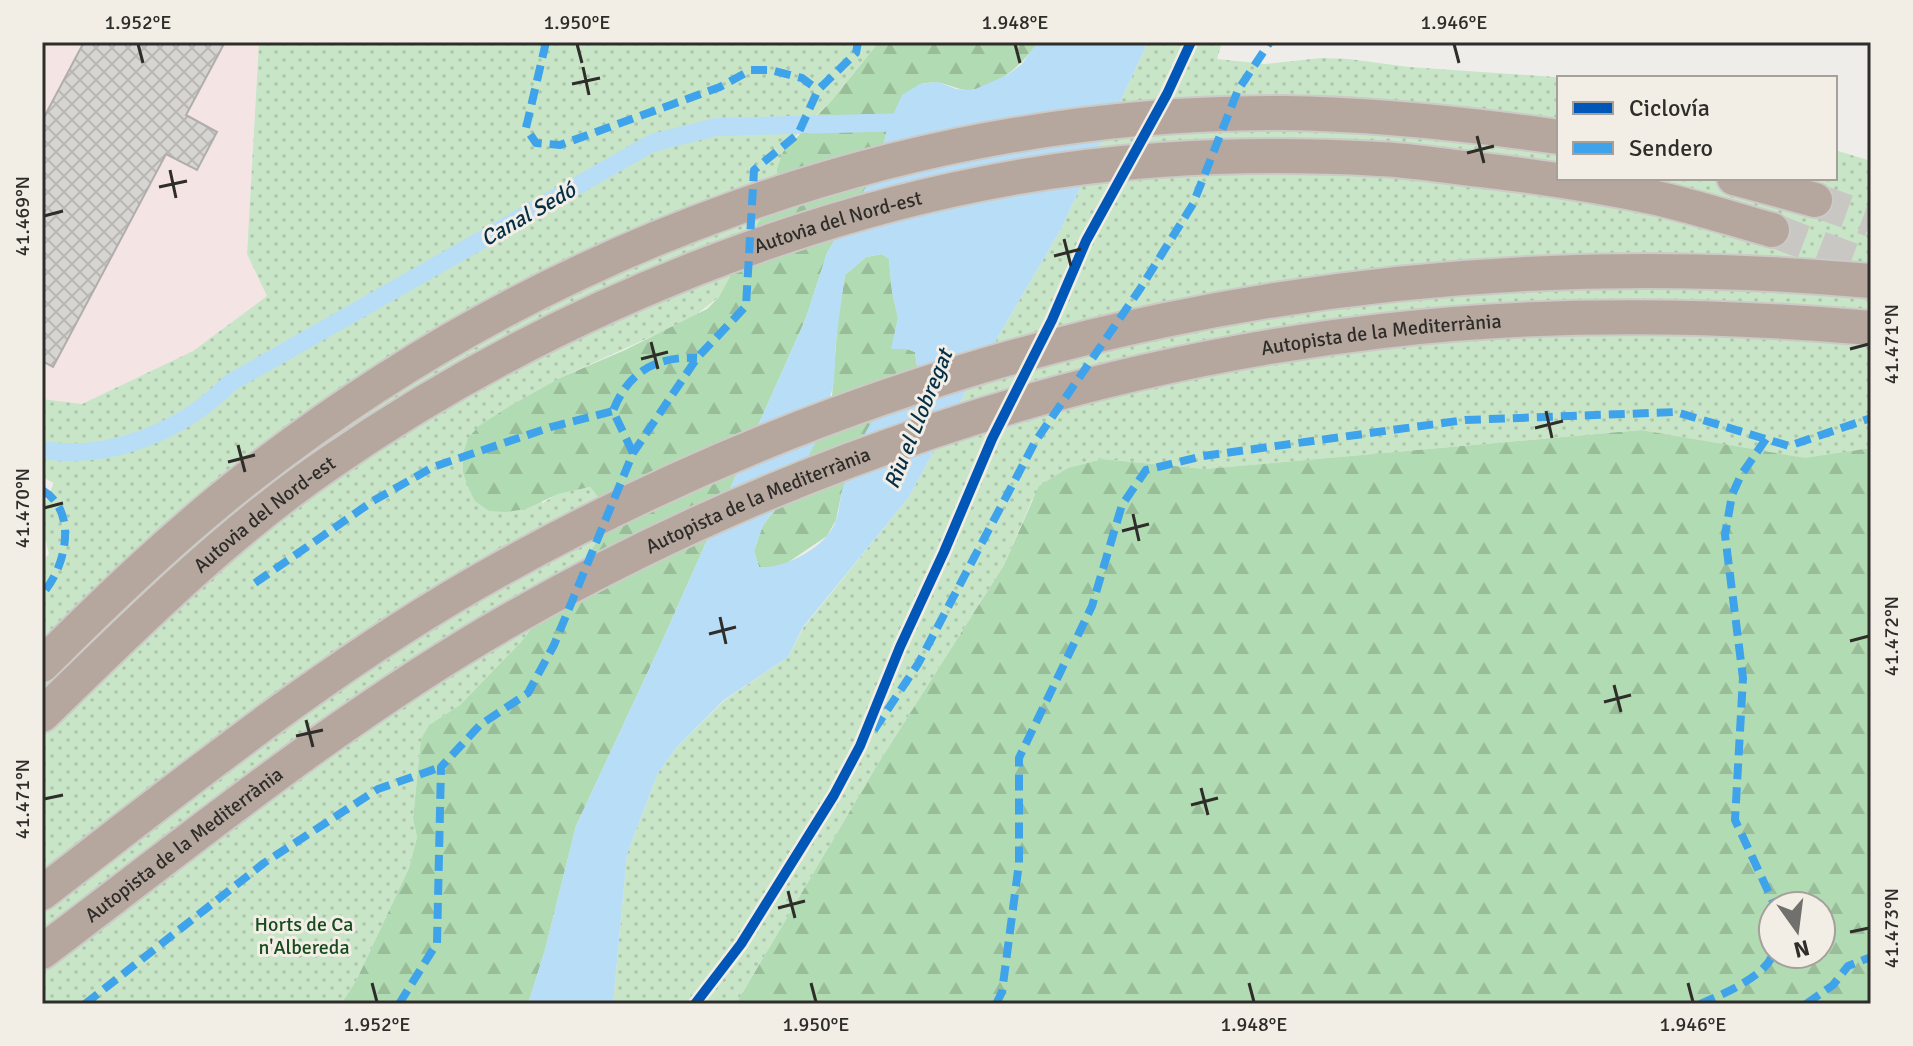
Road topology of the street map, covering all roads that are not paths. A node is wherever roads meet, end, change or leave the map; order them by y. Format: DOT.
graph roads {
  1 [pos="1557,137"];
  2 [pos="1741,180"];
  3 [pos="1815,200"];
  4 [pos="1772,230"];
  5 [pos="1871,281"];
  6 [pos="1871,328"];
  7 [pos="42,665"];
  8 [pos="42,715"];
  9 [pos="42,893"];
  10 [pos="42,952"];
  1 -- 7 [label="highway, Autovia del Nord-est"];
  2 -- 3 [label="highway"];
  4 -- 8 [label="highway, Autovia del Nord-est"];
  5 -- 9 [label="highway"];
  6 -- 10 [label="highway, Autopista de la Mediterrània"];
}
